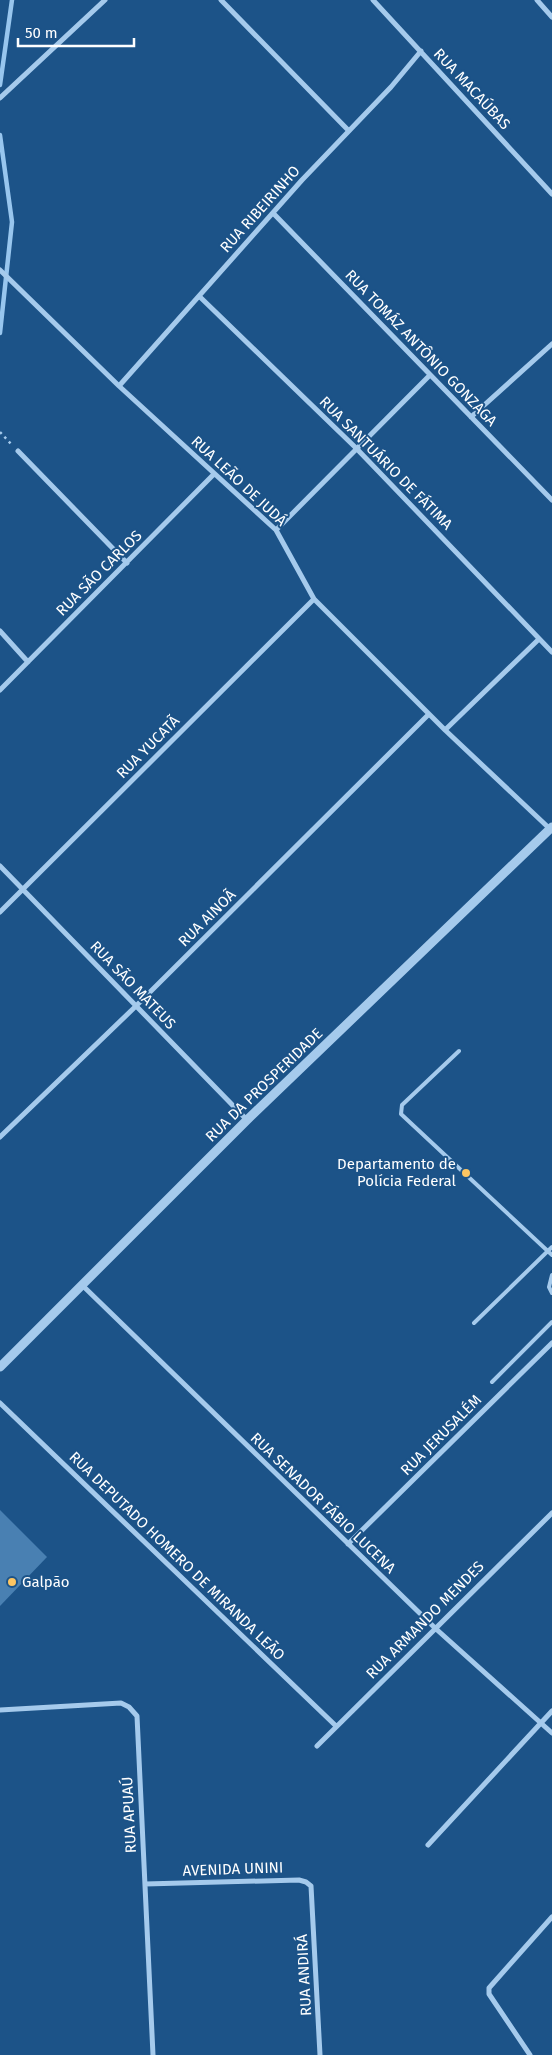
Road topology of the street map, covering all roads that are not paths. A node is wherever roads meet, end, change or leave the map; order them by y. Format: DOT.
graph roads {
  1 [pos="105,0"];
  2 [pos="221,0"];
  3 [pos="373,0"];
  4 [pos="537,0"];
  5 [pos="552,17"];
  6 [pos="421,51"];
  7 [pos="0,98"];
  8 [pos="349,131"];
  9 [pos="552,194"];
  10 [pos="273,213"];
  11 [pos="0,270"];
  12 [pos="198,296"];
  13 [pos="552,344"];
  14 [pos="430,375"];
  15 [pos="119,386"];
  16 [pos="471,417"];
  17 [pos="356,448"];
  18 [pos="18,451"];
  19 [pos="214,474"];
  20 [pos="552,500"];
  21 [pos="276,530"];
  22 [pos="127,563"];
  23 [pos="314,599"];
  24 [pos="0,631"];
  25 [pos="539,638"];
  26 [pos="552,652"];
  27 [pos="28,662"];
  28 [pos="0,690"];
  29 [pos="429,714"];
  30 [pos="444,730"];
  31 [pos="551,828"];
  32 [pos="0,866"];
  33 [pos="23,890"];
  34 [pos="0,912"];
  35 [pos="136,1006"];
  36 [pos="459,1051"];
  37 [pos="247,1120"];
  38 [pos="0,1137"];
  39 [pos="552,1246"];
  40 [pos="547,1252"];
  41 [pos="552,1255"];
  42 [pos="552,1275"];
  43 [pos="82,1285"];
  44 [pos="552,1293"];
  45 [pos="552,1322"];
  46 [pos="474,1323"];
  47 [pos="552,1343"];
  48 [pos="0,1367"];
  49 [pos="492,1382"];
  50 [pos="0,1403"];
  51 [pos="552,1513"];
  52 [pos="348,1544"];
  53 [pos="435,1628"];
  54 [pos="0,1710"];
  55 [pos="552,1711"];
  56 [pos="540,1722"];
  57 [pos="336,1726"];
  58 [pos="552,1733"];
  59 [pos="317,1746"];
  60 [pos="428,1845"];
  61 [pos="145,1884"];
  62 [pos="313,1894"];
  63 [pos="552,1917"];
  64 [pos="153,2055"];
  65 [pos="320,2055"];
  66 [pos="530,2055"];
  1 -- 7 [label="street"];
  2 -- 8 [label="street"];
  3 -- 6 [label="street, RUA MACAÚBAS"];
  4 -- 5 [label="street"];
  6 -- 8 [label="street, RUA RIBEIRINHO"];
  6 -- 9 [label="street, RUA MACAÚBAS"];
  8 -- 10 [label="street, RUA RIBEIRINHO"];
  10 -- 12 [label="street, RUA RIBEIRINHO"];
  10 -- 14 [label="street, RUA TOMÁZ ANTÔNIO GONZAGA"];
  11 -- 15 [label="street, RUA LEÃO DE JUDÁ"];
  12 -- 15 [label="street, RUA RIBEIRINHO"];
  12 -- 17 [label="street, RUA SANTUÁRIO DE FÁTIMA"];
  13 -- 16 [label="street"];
  14 -- 16 [label="street, RUA TOMÁZ ANTÔNIO GONZAGA"];
  14 -- 17 [label="street"];
  15 -- 19 [label="street, RUA LEÃO DE JUDÁ"];
  16 -- 20 [label="street, RUA TOMÁZ ANTÔNIO GONZAGA"];
  17 -- 21 [label="street"];
  17 -- 25 [label="street, RUA SANTUÁRIO DE FÁTIMA"];
  18 -- 22 [label="street"];
  19 -- 21 [label="street, RUA LEÃO DE JUDÁ"];
  19 -- 22 [label="street, RUA SÃO CARLOS"];
  21 -- 23 [label="street, RUA LEÃO DE JUDÁ"];
  22 -- 27 [label="street, RUA SÃO CARLOS"];
  23 -- 29 [label="street, RUA LEÃO DE JUDÁ"];
  23 -- 33 [label="street, RUA YUCATÃ"];
  24 -- 27 [label="street"];
  25 -- 26 [label="street, RUA SANTUÁRIO DE FÁTIMA"];
  25 -- 30 [label="street"];
  27 -- 28 [label="street, RUA SÃO CARLOS"];
  29 -- 30 [label="street, RUA LEÃO DE JUDÁ"];
  29 -- 35 [label="street, RUA AINOÃ"];
  30 -- 31 [label="street, RUA LEÃO DE JUDÁ"];
  31 -- 37 [label="street, RUA DA PROSPERIDADE"];
  32 -- 33 [label="street, RUA SÃO MATEUS"];
  33 -- 34 [label="street, RUA YUCATÃ"];
  33 -- 35 [label="street, RUA SÃO MATEUS"];
  35 -- 37 [label="street, RUA SÃO MATEUS"];
  35 -- 38 [label="street, RUA AINOÃ"];
  36 -- 40 [label="lane"];
  37 -- 43 [label="street, RUA DA PROSPERIDADE"];
  39 -- 40 [label="lane"];
  40 -- 41 [label="lane"];
  40 -- 46 [label="lane"];
  42 -- 44 [label="lane"];
  43 -- 48 [label="street, RUA DA PROSPERIDADE"];
  43 -- 52 [label="street, RUA SENADOR FÁBIO LUCENA"];
  45 -- 49 [label="lane"];
  47 -- 52 [label="street, RUA JERUSALÉM"];
  50 -- 57 [label="street, RUA DEPUTADO HOMERO DE MIRANDA LEÃO"];
  51 -- 53 [label="street, RUA ARMANDO MENDES"];
  52 -- 53 [label="street, RUA SENADOR FÁBIO LUCENA"];
  53 -- 56 [label="street, RUA SENADOR FÁBIO LUCENA"];
  53 -- 57 [label="street, RUA ARMANDO MENDES"];
  54 -- 61 [label="street, RUA APUAÚ"];
  55 -- 56 [label="street"];
  56 -- 58 [label="street, RUA SENADOR FÁBIO LUCENA"];
  56 -- 60 [label="street"];
  57 -- 59 [label="street, RUA ARMANDO MENDES"];
  61 -- 62 [label="street, AVENIDA UNINI"];
  61 -- 64 [label="street, RUA APUAÚ"];
  62 -- 65 [label="street, RUA ANDIRÁ"];
  63 -- 66 [label="street"];
}
